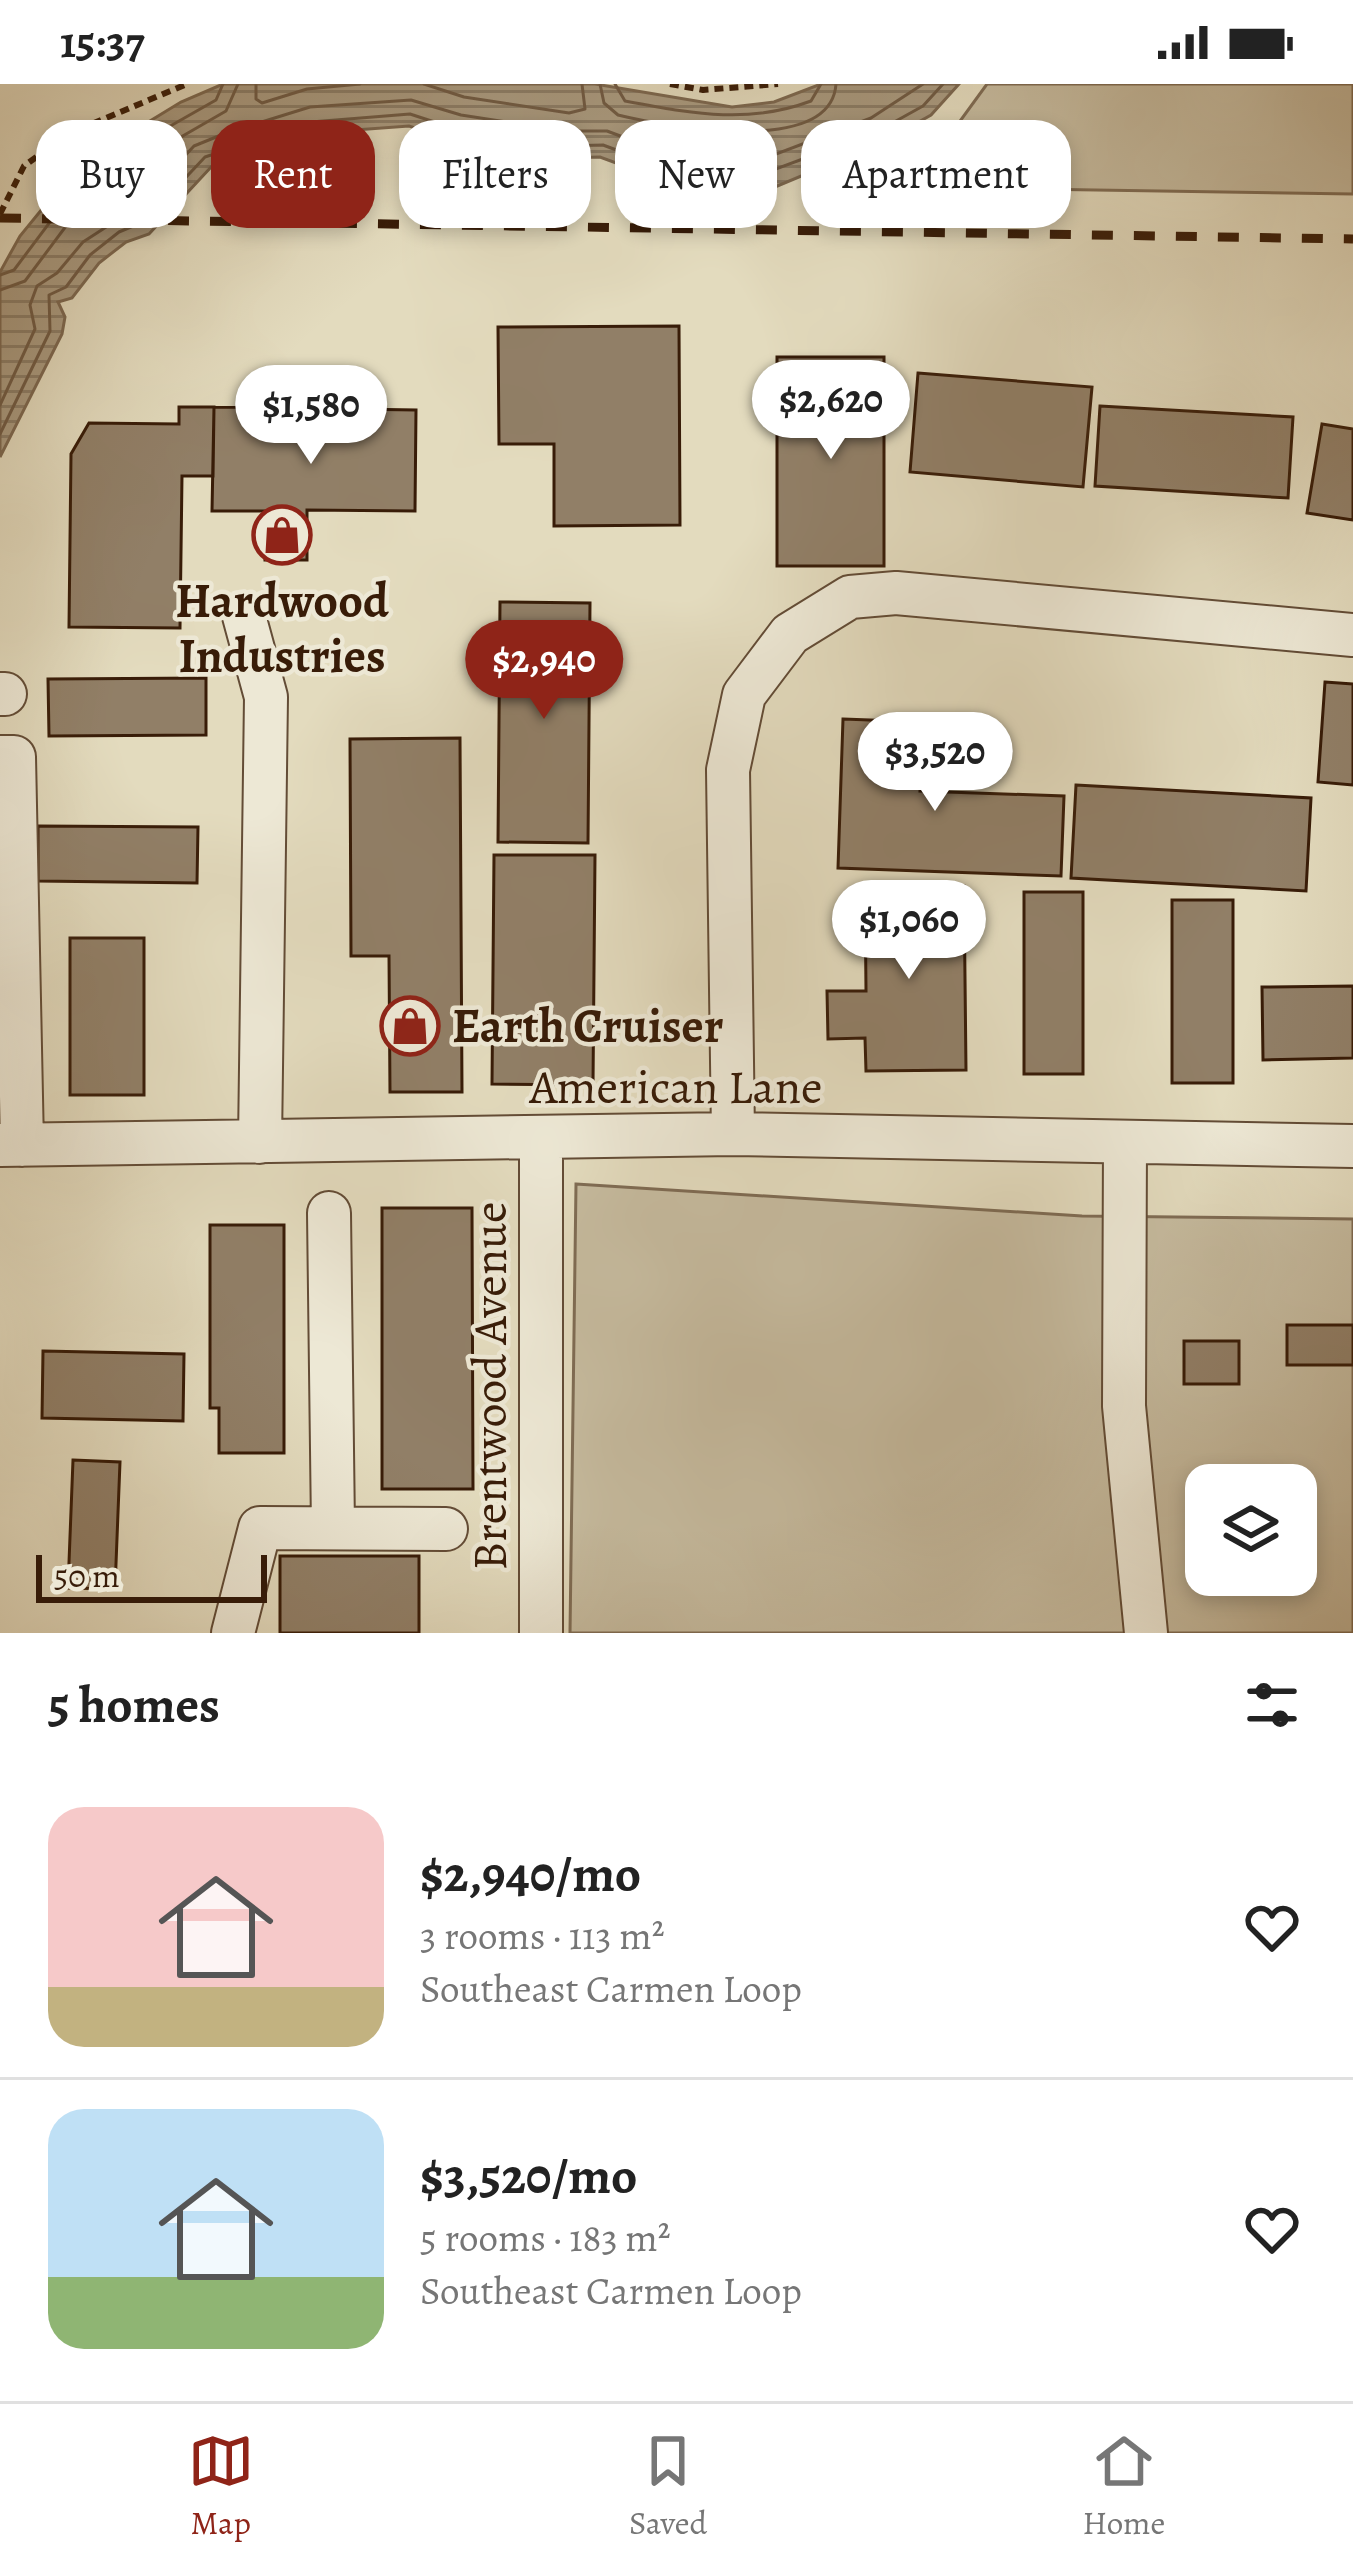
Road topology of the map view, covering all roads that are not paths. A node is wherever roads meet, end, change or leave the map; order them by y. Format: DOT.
graph roads {
  1 [pos="244,616"];
  2 [pos="1353,635"];
  3 [pos="0,757"];
  4 [pos="734,1134"];
  5 [pos="541,1138"];
  6 [pos="260,1142"];
  7 [pos="1125,1143"];
  8 [pos="11,1145"];
  9 [pos="1353,1147"];
  10 [pos="329,1213"];
  11 [pos="333,1528"];
  12 [pos="446,1529"];
  13 [pos="233,1633"];
  14 [pos="541,1633"];
  15 [pos="1146,1633"];
  1 -- 6 [label="street"];
  2 -- 4 [label="street"];
  3 -- 8 [label="street"];
  4 -- 5 [label="street, American Lane"];
  4 -- 7 [label="street, American Lane"];
  5 -- 6 [label="street, American Lane"];
  5 -- 14 [label="street, Brentwood Avenue"];
  6 -- 8 [label="street, American Lane"];
  7 -- 9 [label="street, American Lane"];
  7 -- 15 [label="street"];
  10 -- 11 [label="street"];
  11 -- 12 [label="street"];
  11 -- 13 [label="street"];
}
